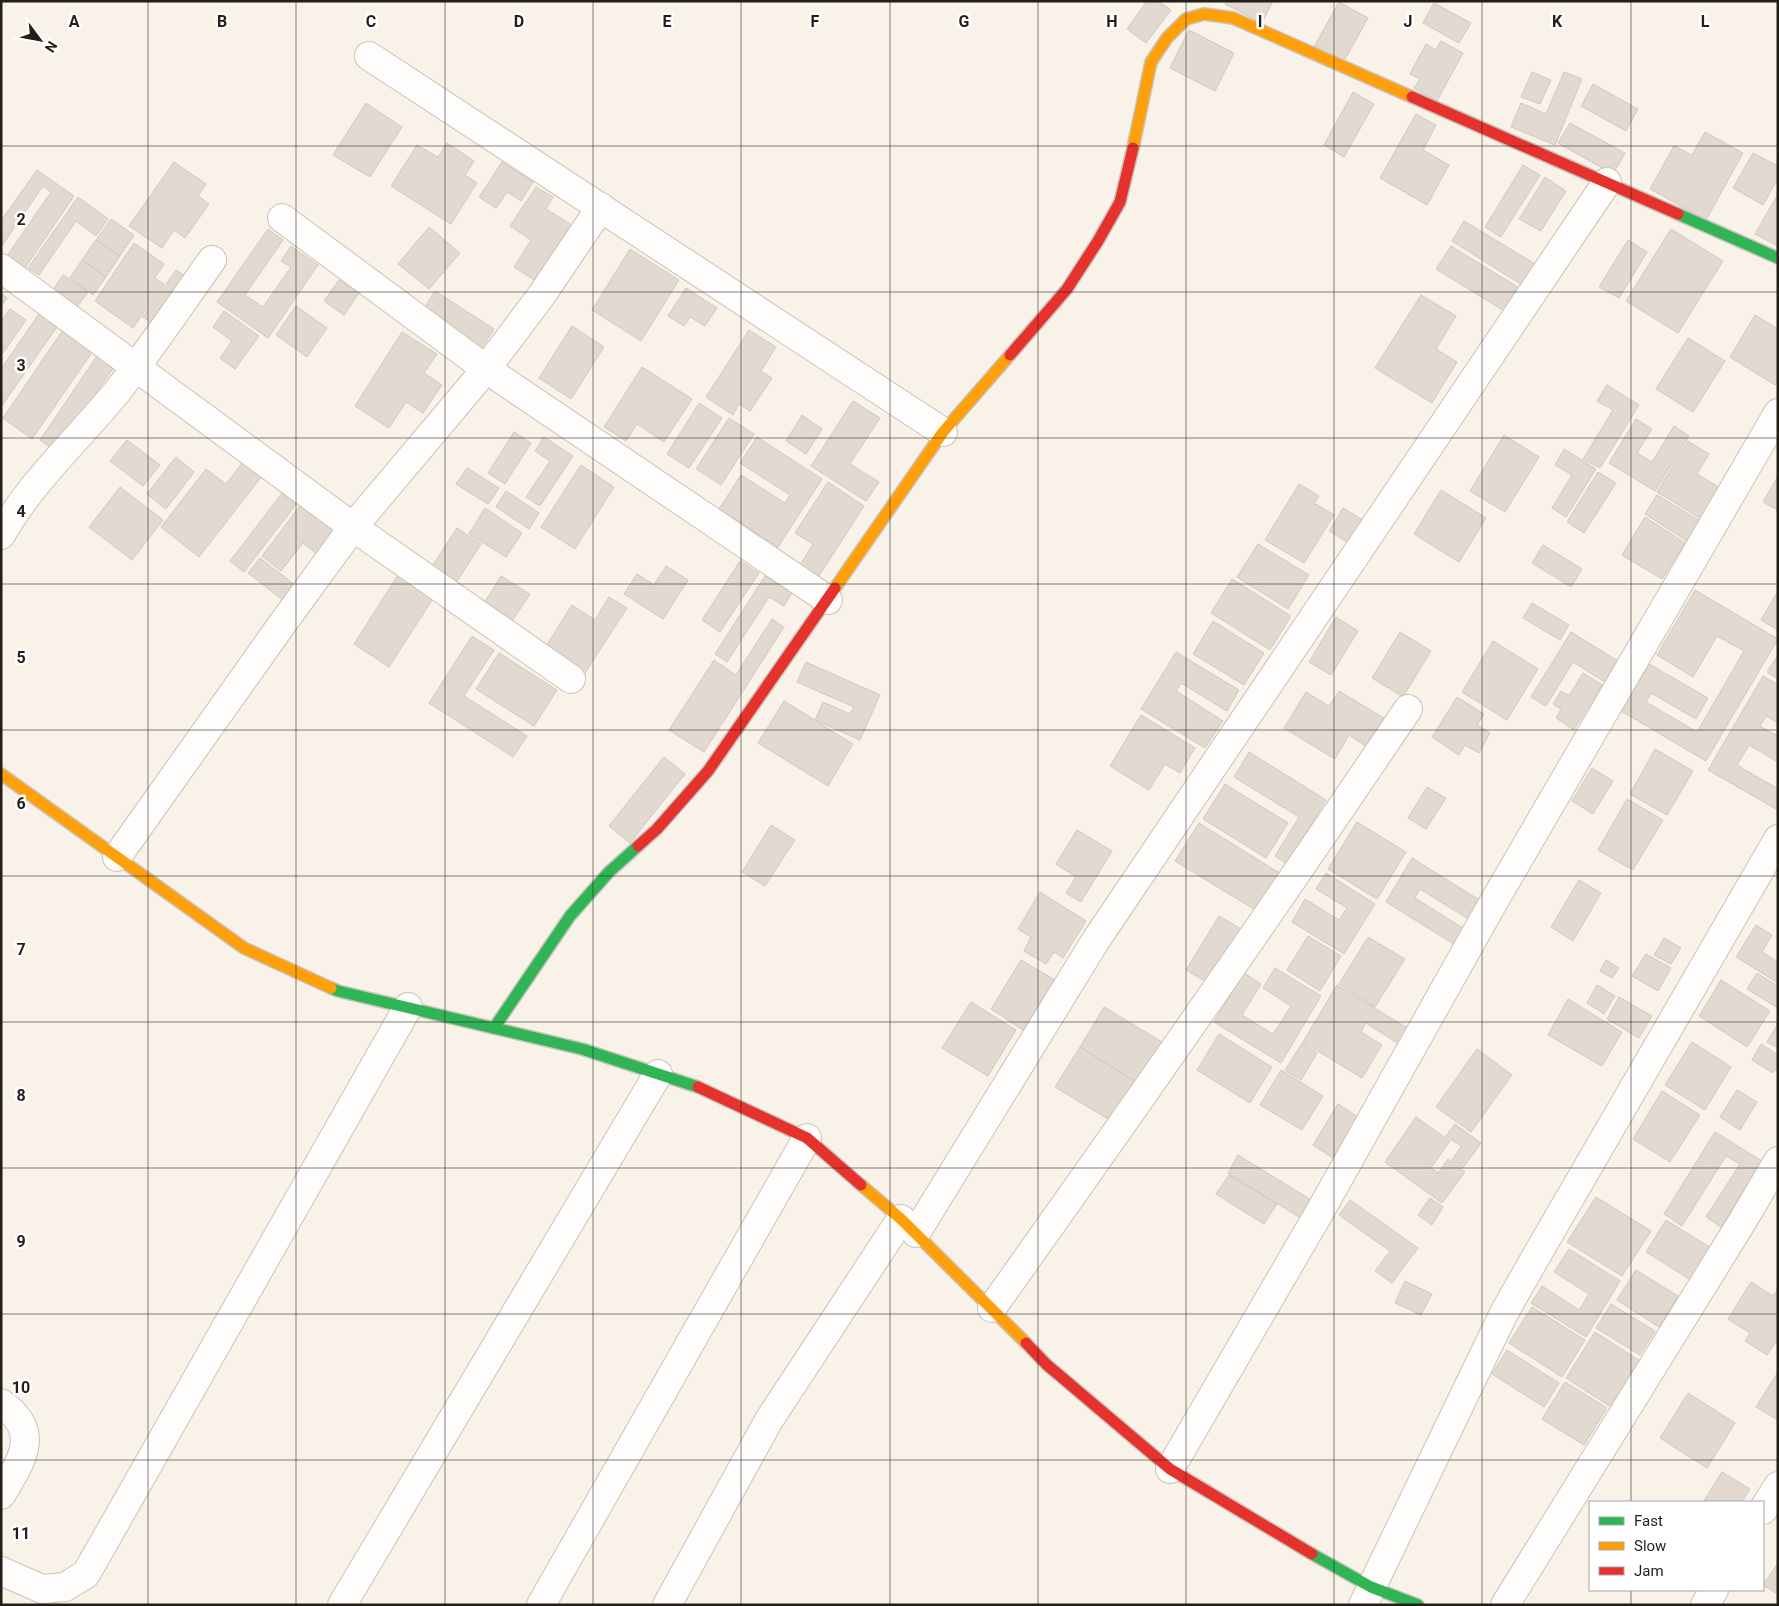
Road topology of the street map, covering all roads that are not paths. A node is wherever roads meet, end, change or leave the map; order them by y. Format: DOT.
graph roads {
  1 [pos="1207,8"];
  2 [pos="370,56"];
  3 [pos="1608,182"];
  4 [pos="601,207"];
  5 [pos="282,218"];
  6 [pos="1778,258"];
  7 [pos="212,260"];
  8 [pos="1,268"];
  9 [pos="137,366"];
  10 [pos="486,369"];
  11 [pos="1778,412"];
  12 [pos="943,432"];
  13 [pos="353,528"];
  14 [pos="1,535"];
  15 [pos="828,600"];
  16 [pos="570,679"];
  17 [pos="1408,709"];
  18 [pos="1,774"];
  19 [pos="1778,839"];
  20 [pos="117,857"];
  21 [pos="408,1007"];
  22 [pos="494,1028"];
  23 [pos="658,1074"];
  24 [pos="807,1138"];
  25 [pos="1778,1160"];
  26 [pos="909,1226"];
  27 [pos="992,1308"];
  28 [pos="1,1403"];
  29 [pos="1170,1469"];
  30 [pos="1778,1486"];
  31 [pos="1,1495"];
  32 [pos="1764,1508"];
  33 [pos="1,1571"];
  34 [pos="1713,1591"];
  35 [pos="1367,1596"];
  36 [pos="342,1605"];
  37 [pos="540,1605"];
  38 [pos="667,1605"];
  39 [pos="1418,1605"];
  40 [pos="1505,1605"];
  41 [pos="1705,1605"];
  1 -- 3 [label="street"];
  1 -- 12 [label="street"];
  2 -- 4 [label="street"];
  3 -- 6 [label="street"];
  3 -- 26 [label="street"];
  4 -- 10 [label="street"];
  4 -- 12 [label="street"];
  5 -- 10 [label="street"];
  7 -- 9 [label="street"];
  8 -- 9 [label="street"];
  9 -- 13 [label="street"];
  9 -- 14 [label="street"];
  10 -- 13 [label="street"];
  10 -- 15 [label="street"];
  11 -- 29 [label="street"];
  12 -- 15 [label="street"];
  13 -- 16 [label="street"];
  13 -- 20 [label="street"];
  15 -- 22 [label="street"];
  17 -- 27 [label="street"];
  18 -- 20 [label="street"];
  19 -- 35 [label="street"];
  20 -- 21 [label="street"];
  21 -- 22 [label="street"];
  21 -- 33 [label="street"];
  22 -- 23 [label="street"];
  23 -- 24 [label="street"];
  23 -- 36 [label="street"];
  24 -- 26 [label="street"];
  24 -- 37 [label="street"];
  25 -- 40 [label="street"];
  26 -- 27 [label="street"];
  26 -- 38 [label="street"];
  27 -- 29 [label="street"];
  28 -- 31 [label="street"];
  29 -- 35 [label="street"];
  30 -- 32 [label="street"];
  34 -- 41 [label="street"];
  35 -- 39 [label="street"];
}
